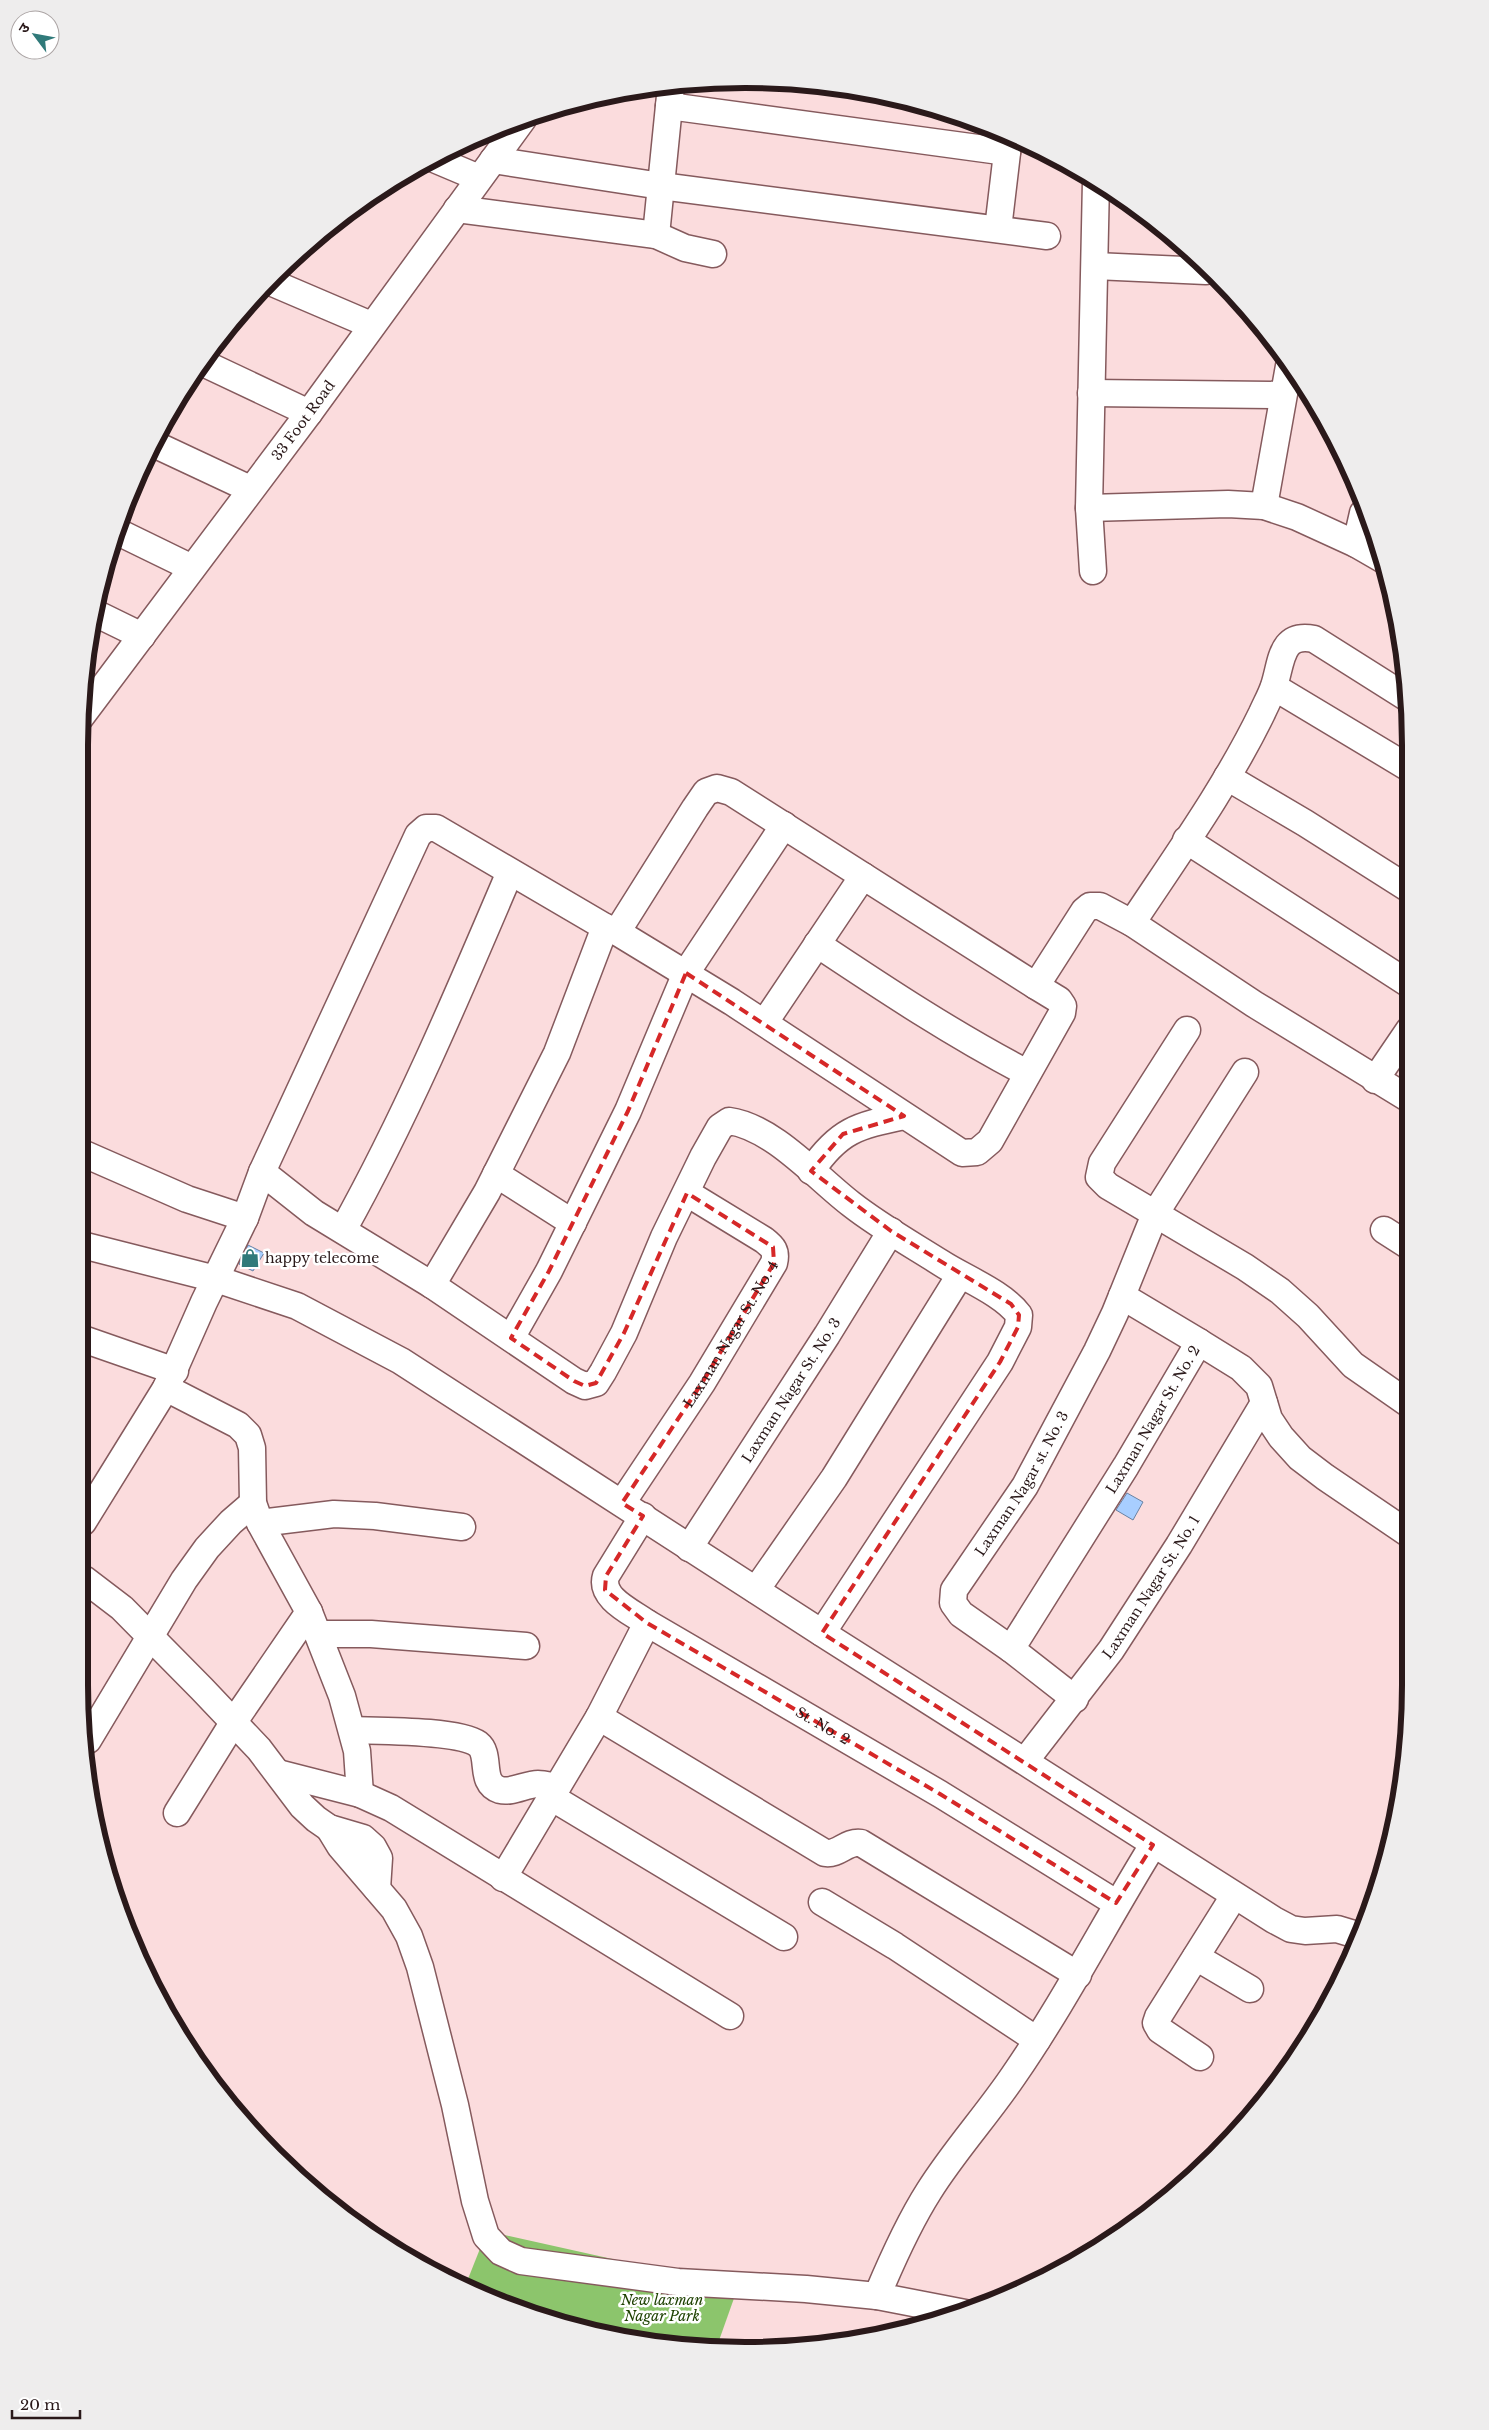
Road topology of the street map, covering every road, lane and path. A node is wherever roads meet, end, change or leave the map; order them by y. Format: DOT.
graph roads {
  1 [pos="670,96"];
  2 [pos="516,129"];
  3 [pos="1008,143"];
  4 [pos="443,161"];
  5 [pos="486,169"];
  6 [pos="661,186"];
  7 [pos="1096,190"];
  8 [pos="457,209"];
  9 [pos="998,229"];
  10 [pos="656,235"];
  11 [pos="1047,236"];
  12 [pos="713,254"];
  13 [pos="1095,266"];
  14 [pos="1199,271"];
  15 [pos="276,284"];
  16 [pos="371,325"];
  17 [pos="208,365"];
  18 [pos="1288,374"];
  19 [pos="1092,393"];
  20 [pos="1284,395"];
  21 [pos="309,413"];
  22 [pos="160,446"];
  23 [pos="250,489"];
  24 [pos="1264,506"];
  25 [pos="1089,508"];
  26 [pos="1362,519"];
  27 [pos="122,534"];
  28 [pos="1356,544"];
  29 [pos="1373,554"];
  30 [pos="192,568"];
  31 [pos="1093,571"];
  32 [pos="100,616"];
  33 [pos="142,636"];
  34 [pos="1274,687"];
  35 [pos="1399,693"];
  36 [pos="89,700"];
  37 [pos="1402,764"];
  38 [pos="1227,777"];
  39 [pos="784,825"];
  40 [pos="1186,840"];
  41 [pos="510,872"];
  42 [pos="864,876"];
  43 [pos="1402,885"];
  44 [pos="1132,924"];
  45 [pos="611,929"];
  46 [pos="817,944"];
  47 [pos="686,974"];
  48 [pos="1402,979"];
  49 [pos="1036,986"];
  50 [pos="765,1022"];
  51 [pos="1187,1030"];
  52 [pos="1402,1040"];
  53 [pos="1245,1072"];
  54 [pos="1027,1074"];
  55 [pos="1375,1080"];
  56 [pos="1402,1095"];
  57 [pos="904,1116"];
  58 [pos="88,1156"];
  59 [pos="811,1171"];
  60 [pos="262,1172"];
  61 [pos="496,1174"];
  62 [pos="687,1194"];
  63 [pos="1154,1214"];
  64 [pos="245,1218"];
  65 [pos="573,1223"];
  66 [pos="343,1230"];
  67 [pos="1384,1230"];
  68 [pos="890,1231"];
  69 [pos="1402,1242"];
  70 [pos="88,1247"];
  71 [pos="960,1275"];
  72 [pos="216,1279"];
  73 [pos="432,1285"];
  74 [pos="1122,1296"];
  75 [pos="511,1338"];
  76 [pos="88,1342"];
  77 [pos="1199,1342"];
  78 [pos="171,1380"];
  79 [pos="1402,1399"];
  80 [pos="1264,1403"];
  81 [pos="632,1510"];
  82 [pos="257,1513"];
  83 [pos="88,1515"];
  84 [pos="462,1527"];
  85 [pos="1402,1529"];
  86 [pos="689,1548"];
  87 [pos="88,1582"];
  88 [pos="756,1590"];
  89 [pos="313,1623"];
  90 [pos="647,1623"];
  91 [pos="822,1633"];
  92 [pos="150,1636"];
  93 [pos="526,1646"];
  94 [pos="1011,1649"];
  95 [pos="1075,1699"];
  96 [pos="599,1717"];
  97 [pos="233,1723"];
  98 [pos="352,1730"];
  99 [pos="90,1737"];
  100 [pos="1025,1761"];
  101 [pos="278,1773"];
  102 [pos="554,1792"];
  103 [pos="360,1794"];
  104 [pos="391,1808"];
  105 [pos="177,1813"];
  106 [pos="329,1828"];
  107 [pos="363,1838"];
  108 [pos="1153,1844"];
  109 [pos="503,1878"];
  110 [pos="376,1889"];
  111 [pos="1234,1896"];
  112 [pos="822,1902"];
  113 [pos="1116,1903"];
  114 [pos="1352,1934"];
  115 [pos="784,1937"];
  116 [pos="1196,1957"];
  117 [pos="1078,1975"];
  118 [pos="1250,1990"];
  119 [pos="730,2016"];
  120 [pos="1038,2040"];
  121 [pos="1200,2057"];
  122 [pos="877,2296"];
  123 [pos="949,2310"];
  1 -- 3 [label="street"];
  1 -- 6 [label="street"];
  2 -- 5 [label="street, 33 Foot Road"];
  3 -- 9 [label="street"];
  4 -- 5 [label="street"];
  5 -- 6 [label="street"];
  5 -- 8 [label="street, 33 Foot Road"];
  6 -- 9 [label="street"];
  6 -- 10 [label="street"];
  7 -- 13 [label="street"];
  8 -- 10 [label="street"];
  8 -- 16 [label="street, 33 Foot Road"];
  9 -- 11 [label="street"];
  10 -- 12 [label="street"];
  13 -- 14 [label="street"];
  13 -- 19 [label="street"];
  15 -- 16 [label="street"];
  16 -- 21 [label="street, 33 Foot Road"];
  17 -- 21 [label="street"];
  18 -- 20 [label="street"];
  19 -- 20 [label="street"];
  19 -- 25 [label="street"];
  20 -- 24 [label="street"];
  21 -- 23 [label="street, 33 Foot Road"];
  22 -- 23 [label="street"];
  23 -- 30 [label="street, 33 Foot Road"];
  24 -- 25 [label="street"];
  24 -- 28 [label="street"];
  25 -- 31 [label="street"];
  26 -- 28 [label="street"];
  27 -- 30 [label="street"];
  28 -- 29 [label="street"];
  30 -- 33 [label="street, 33 Foot Road"];
  32 -- 33 [label="street"];
  33 -- 36 [label="street, 33 Foot Road"];
  34 -- 35 [label="street"];
  34 -- 37 [label="street"];
  34 -- 38 [label="street"];
  38 -- 40 [label="street"];
  38 -- 43 [label="street"];
  39 -- 42 [label="street"];
  39 -- 45 [label="street"];
  39 -- 47 [label="street"];
  40 -- 44 [label="street"];
  40 -- 48 [label="street"];
  41 -- 45 [label="street"];
  41 -- 60 [label="street"];
  41 -- 66 [label="street"];
  42 -- 46 [label="street"];
  42 -- 49 [label="street"];
  44 -- 49 [label="street"];
  44 -- 55 [label="street"];
  45 -- 47 [label="street"];
  45 -- 61 [label="street"];
  46 -- 50 [label="street"];
  46 -- 54 [label="street"];
  47 -- 50 [label="street"];
  47 -- 65 [label="street"];
  49 -- 54 [label="street"];
  50 -- 57 [label="street"];
  51 -- 63 [label="street"];
  52 -- 55 [label="street"];
  53 -- 63 [label="street, Laxman Nagar st. No. 3"];
  54 -- 57 [label="street"];
  55 -- 56 [label="street"];
  57 -- 59 [label="street"];
  58 -- 64 [label="street"];
  59 -- 62 [label="street"];
  59 -- 68 [label="street"];
  60 -- 64 [label="street"];
  60 -- 66 [label="street"];
  61 -- 65 [label="street"];
  61 -- 73 [label="street"];
  62 -- 75 [label="street"];
  62 -- 81 [label="street, Laxman Nagar St. No. 4"];
  63 -- 74 [label="street, Laxman Nagar st. No. 3"];
  63 -- 79 [label="street"];
  64 -- 72 [label="street"];
  65 -- 75 [label="street"];
  66 -- 73 [label="street"];
  67 -- 69 [label="street"];
  68 -- 71 [label="street"];
  68 -- 86 [label="street, Laxman Nagar St. No. 3"];
  70 -- 72 [label="street"];
  71 -- 88 [label="street"];
  71 -- 91 [label="street"];
  72 -- 78 [label="street"];
  72 -- 81 [label="street"];
  73 -- 75 [label="street"];
  74 -- 77 [label="street"];
  74 -- 94 [label="street, Laxman Nagar st. No. 3"];
  76 -- 78 [label="street"];
  77 -- 80 [label="street, Laxman Nagar St. No. 2"];
  77 -- 94 [label="street, Laxman Nagar St. No. 2"];
  78 -- 82 [label="street"];
  78 -- 83 [label="street"];
  80 -- 85 [label="street, Laxman Nagar St. No. 2"];
  80 -- 95 [label="street, Laxman Nagar St. No. 1"];
  81 -- 86 [label="street"];
  81 -- 90 [label="street, St. No. 2"];
  82 -- 84 [label="street"];
  82 -- 89 [label="street"];
  82 -- 92 [label="street"];
  86 -- 88 [label="street"];
  87 -- 92 [label="street"];
  88 -- 91 [label="street"];
  89 -- 93 [label="street"];
  89 -- 97 [label="street"];
  89 -- 98 [label="street"];
  90 -- 96 [label="street"];
  90 -- 113 [label="street, St. No. 2"];
  91 -- 100 [label="street"];
  92 -- 97 [label="street"];
  92 -- 99 [label="street"];
  94 -- 95 [label="street"];
  95 -- 100 [label="street, Laxman Nagar St. No. 1"];
  96 -- 102 [label="street"];
  96 -- 117 [label="street"];
  97 -- 101 [label="street"];
  97 -- 105 [label="street"];
  98 -- 102 [label="street"];
  98 -- 103 [label="street"];
  100 -- 108 [label="street"];
  101 -- 103 [label="street"];
  101 -- 106 [label="street"];
  102 -- 109 [label="street"];
  102 -- 115 [label="street"];
  103 -- 104 [label="street"];
  104 -- 107 [label="street"];
  104 -- 109 [label="street"];
  106 -- 107 [label="street"];
  106 -- 110 [label="street"];
  107 -- 110 [label="street"];
  108 -- 111 [label="street"];
  108 -- 113 [label="street"];
  109 -- 119 [label="street"];
  110 -- 122 [label="street"];
  111 -- 114 [label="street"];
  111 -- 116 [label="street"];
  112 -- 120 [label="street"];
  113 -- 117 [label="street"];
  116 -- 118 [label="street"];
  116 -- 121 [label="street"];
  117 -- 120 [label="street"];
  120 -- 122 [label="street"];
  122 -- 123 [label="street"];
}
